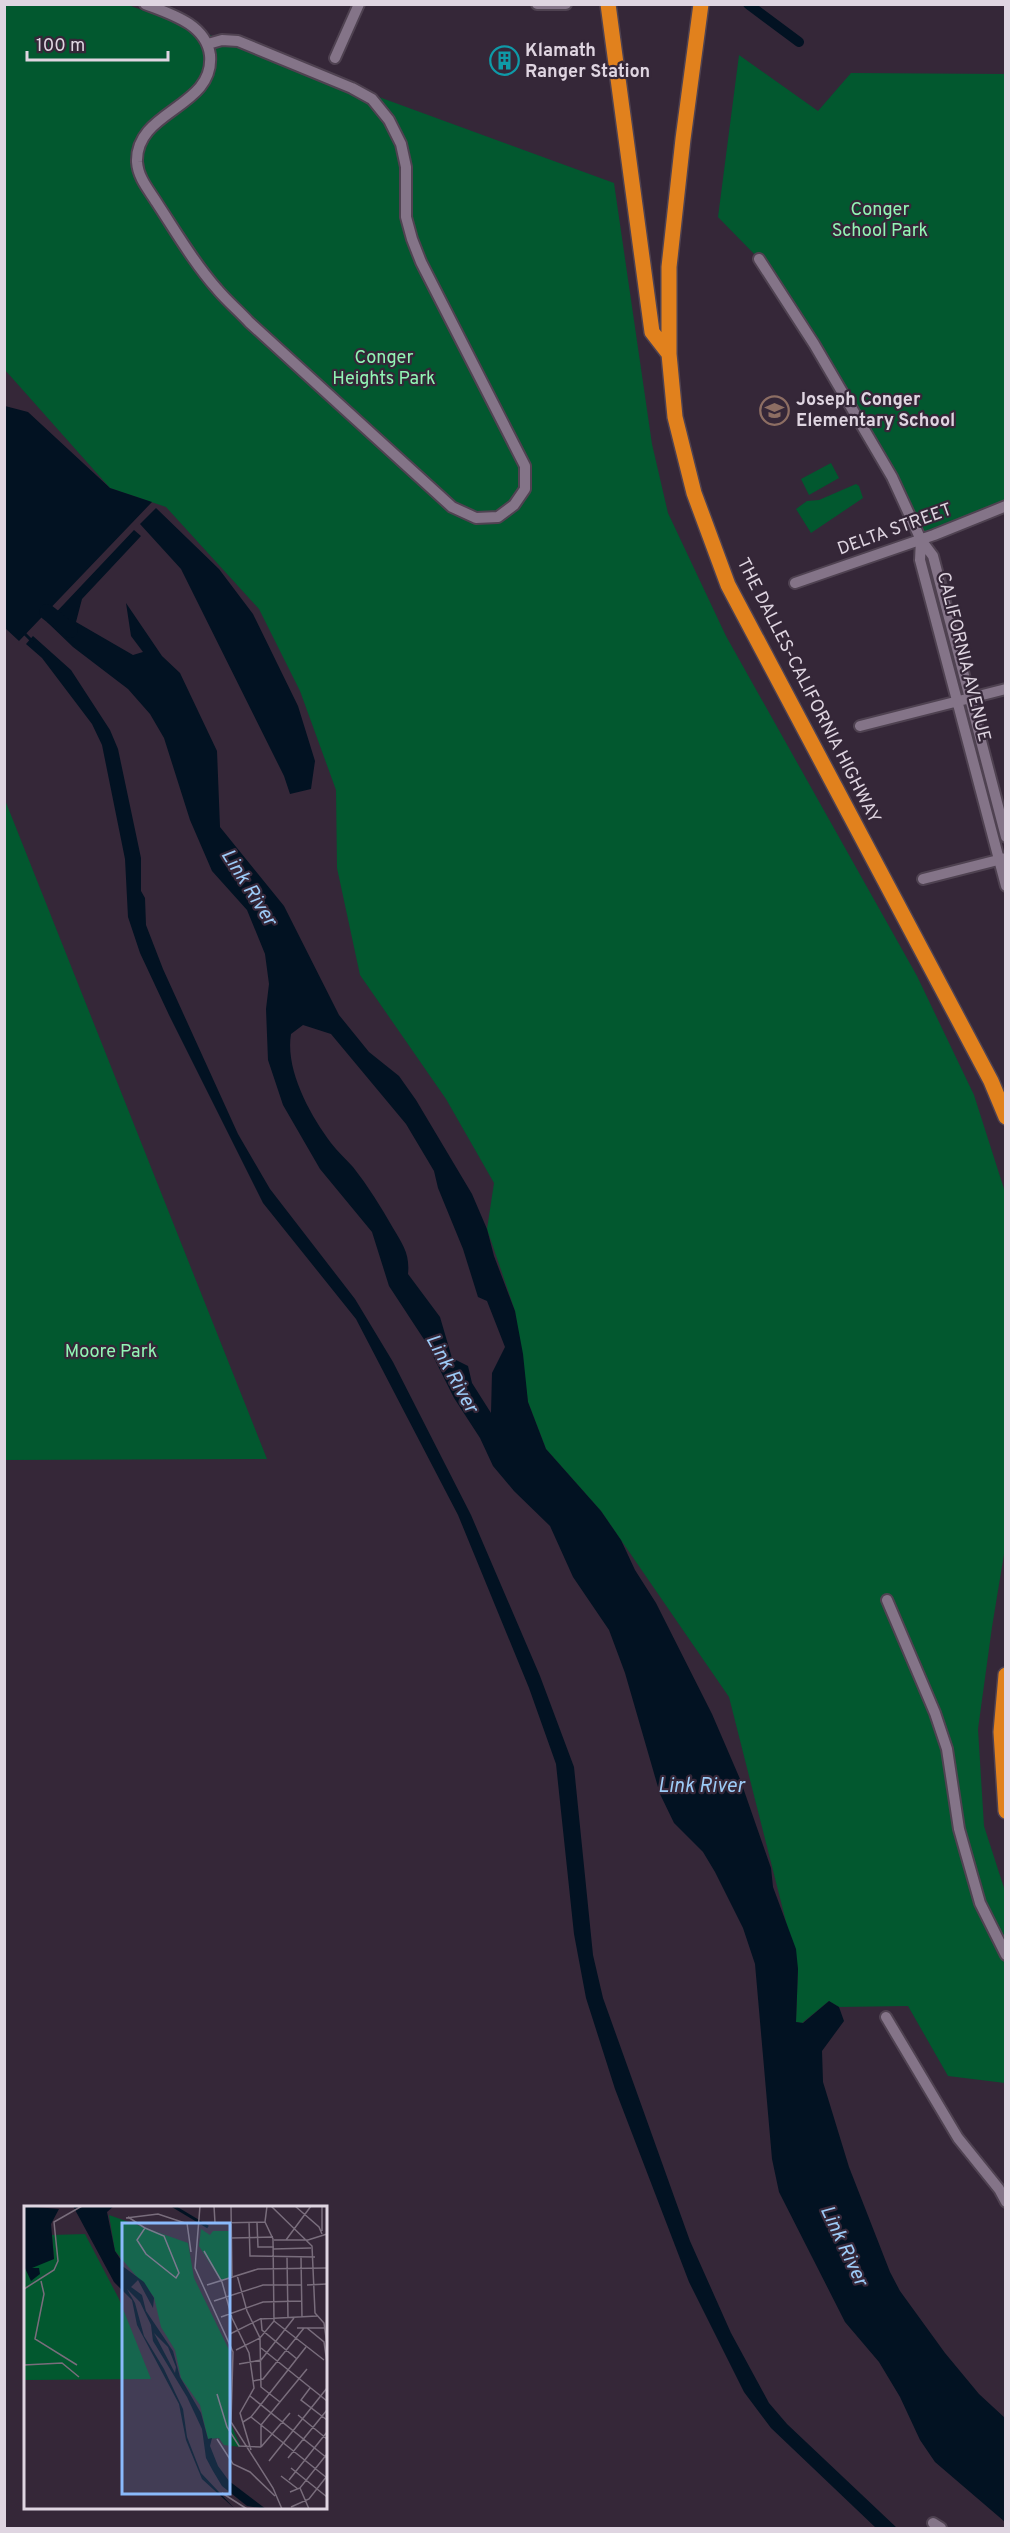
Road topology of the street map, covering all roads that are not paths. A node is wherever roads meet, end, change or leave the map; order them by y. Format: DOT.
graph roads {
  1 [pos="146,4"];
  2 [pos="359,4"];
  3 [pos="537,4"];
  4 [pos="566,4"];
  5 [pos="608,4"];
  6 [pos="701,4"];
  7 [pos="208,44"];
  8 [pos="335,58"];
  9 [pos="759,259"];
  10 [pos="669,354"];
  11 [pos="1005,506"];
  12 [pos="921,540"];
  13 [pos="795,583"];
  14 [pos="1005,689"];
  15 [pos="970,698"];
  16 [pos="958,701"];
  17 [pos="860,726"];
  18 [pos="1005,837"];
  19 [pos="1002,859"];
  20 [pos="923,879"];
  21 [pos="1005,886"];
  22 [pos="1005,1117"];
  23 [pos="886,1600"];
  24 [pos="1005,1675"];
  25 [pos="1005,1810"];
  26 [pos="1005,1956"];
  27 [pos="886,2017"];
  28 [pos="1005,2202"];
  1 -- 7 [label="street"];
  2 -- 8 [label="street"];
  3 -- 4 [label="street"];
  5 -- 10 [label="highway"];
  6 -- 10 [label="highway, THE DALLES-CALIFORNIA HIGHWAY"];
  7 -- 7 [label="street"];
  9 -- 12 [label="street, CALIFORNIA AVENUE"];
  10 -- 22 [label="highway, THE DALLES-CALIFORNIA HIGHWAY"];
  11 -- 12 [label="street, DELTA STREET"];
  12 -- 13 [label="street, DELTA STREET"];
  12 -- 15 [label="street, CALIFORNIA AVENUE"];
  12 -- 16 [label="street, CALIFORNIA AVENUE"];
  14 -- 15 [label="street"];
  15 -- 16 [label="street"];
  15 -- 18 [label="street, CALIFORNIA AVENUE"];
  16 -- 17 [label="street"];
  16 -- 19 [label="street, CALIFORNIA AVENUE"];
  19 -- 20 [label="street"];
  19 -- 21 [label="street, CALIFORNIA AVENUE"];
  23 -- 26 [label="street"];
  24 -- 25 [label="highway"];
  27 -- 28 [label="street"];
}
